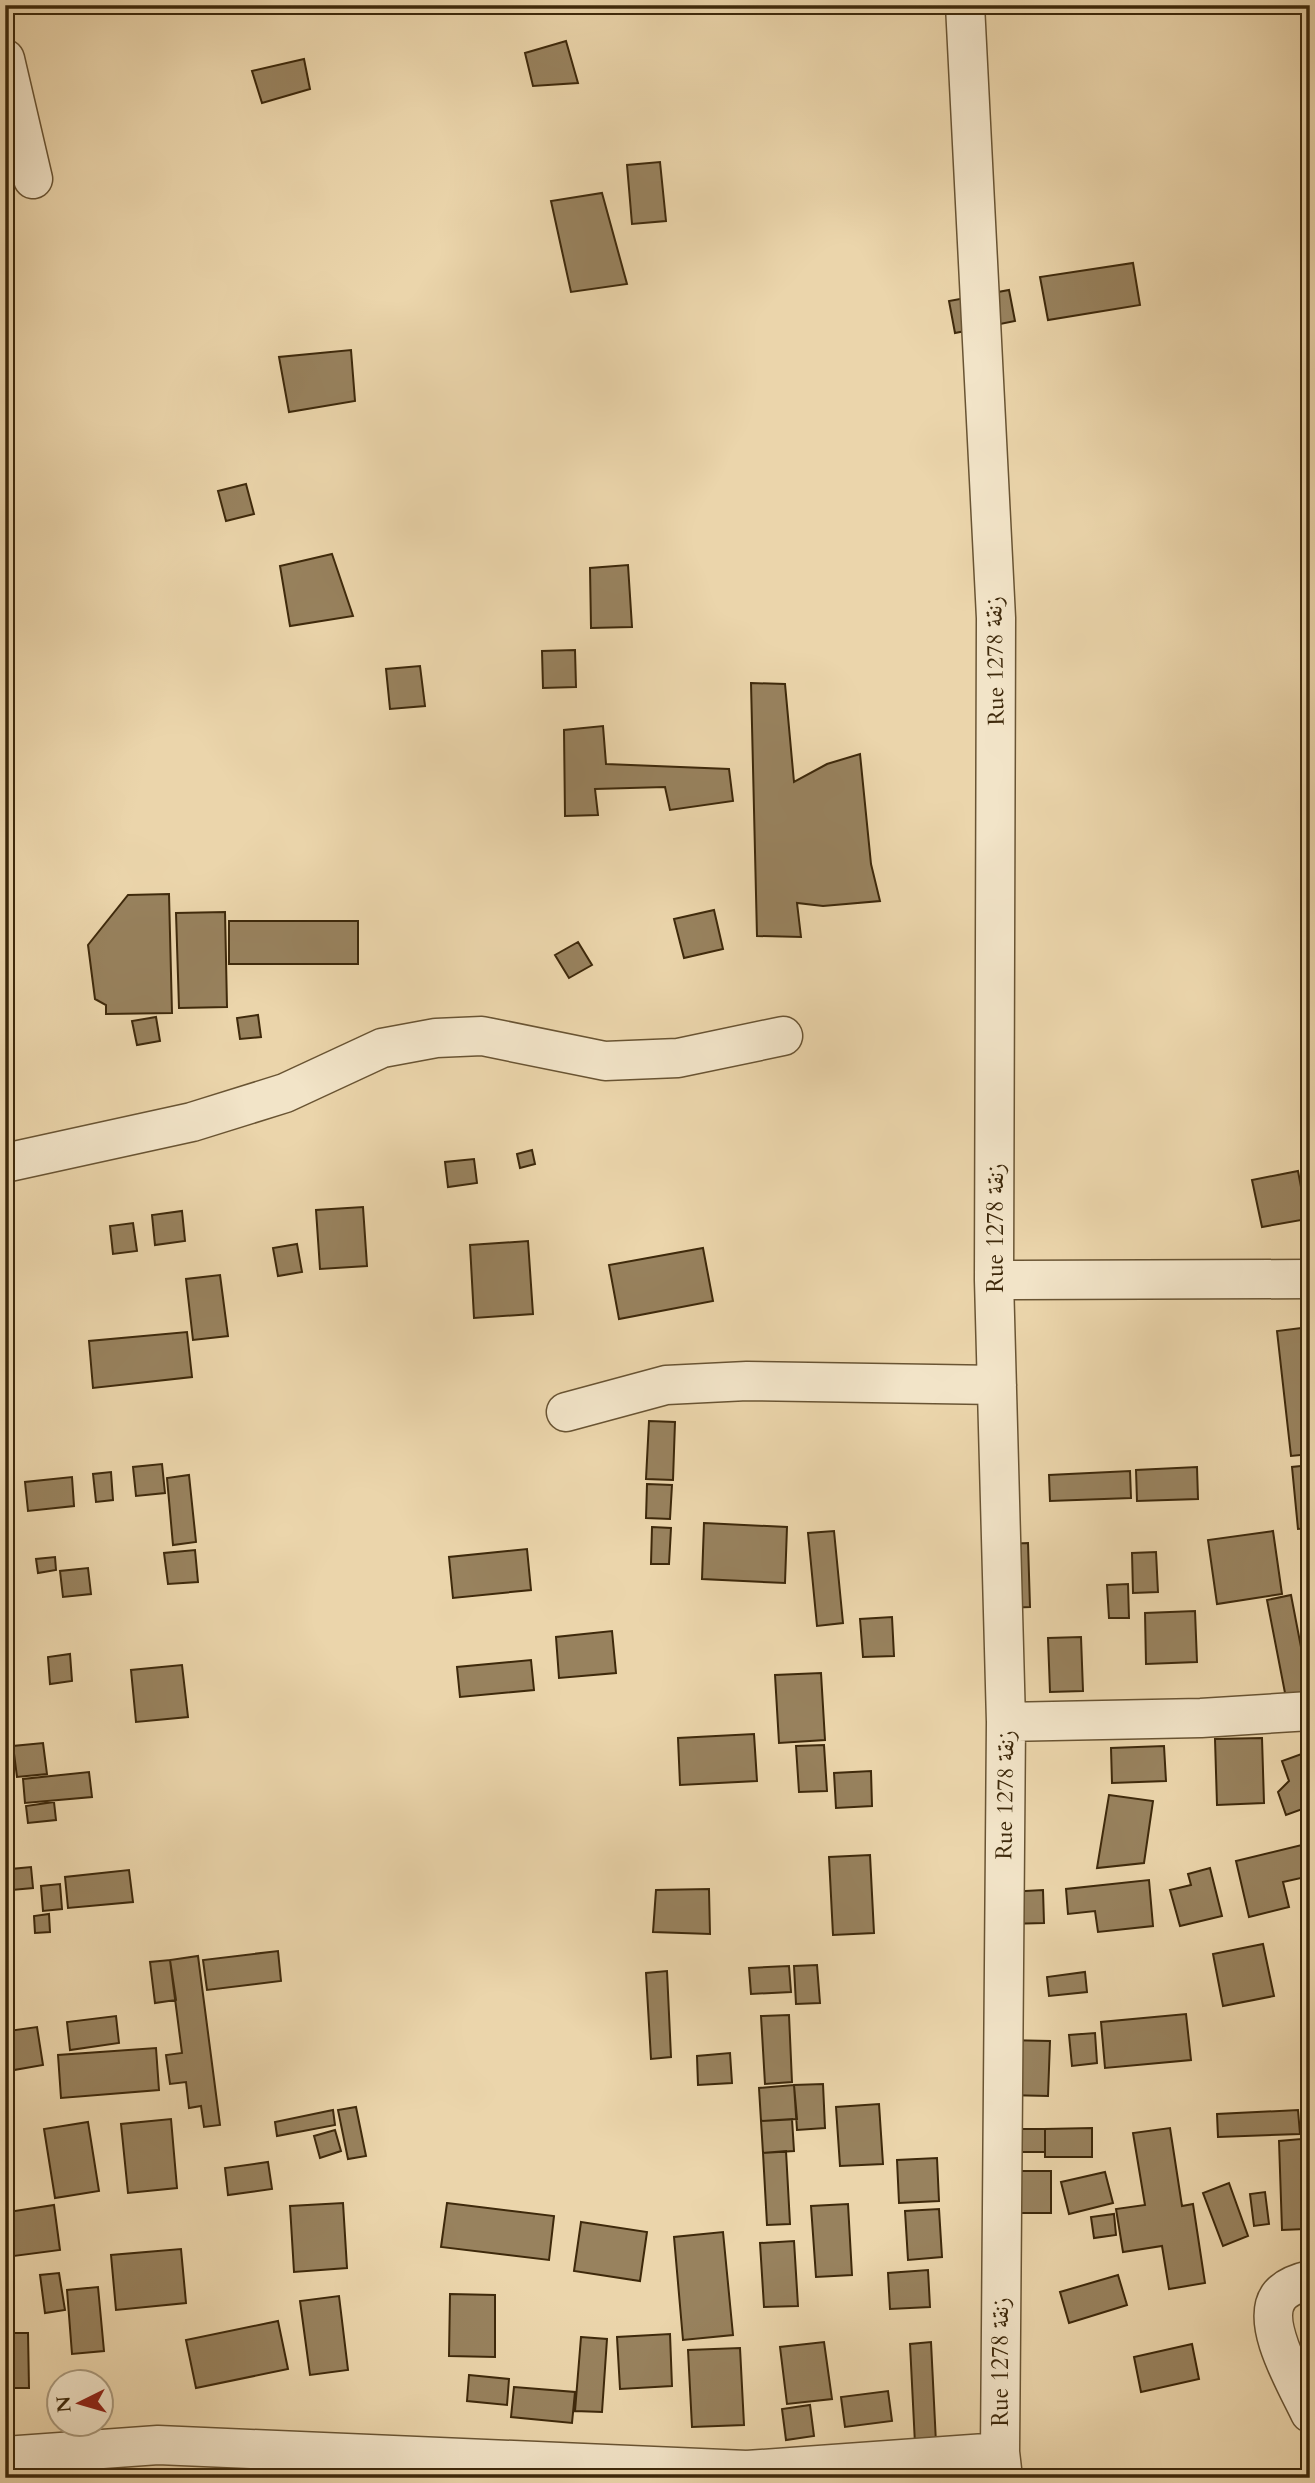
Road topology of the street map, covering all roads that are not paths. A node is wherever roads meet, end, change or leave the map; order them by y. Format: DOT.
graph roads {
  1 [pos="965,5"];
  2 [pos="5,59"];
  3 [pos="33,179"];
  4 [pos="783,1036"];
  5 [pos="5,1163"];
  6 [pos="1310,1279"];
  7 [pos="995,1280"];
  8 [pos="997,1385"];
  9 [pos="566,1412"];
  10 [pos="1310,1711"];
  11 [pos="1006,1722"];
  12 [pos="1310,2280"];
  13 [pos="1310,2413"];
  14 [pos="5,2456"];
  15 [pos="1001,2465"];
  16 [pos="394,2466"];
  1 -- 7 [label="street, Rue 1278 زنقة"];
  2 -- 3 [label="street"];
  4 -- 5 [label="street"];
  6 -- 7 [label="street"];
  7 -- 8 [label="street, Rue 1278 زنقة"];
  8 -- 9 [label="street"];
  8 -- 11 [label="street, Rue 1278 زنقة"];
  10 -- 11 [label="street"];
  11 -- 15 [label="street, Rue 1278 زنقة"];
  12 -- 13 [label="street"];
  14 -- 16 [label="street"];
  15 -- 16 [label="street"];
}
